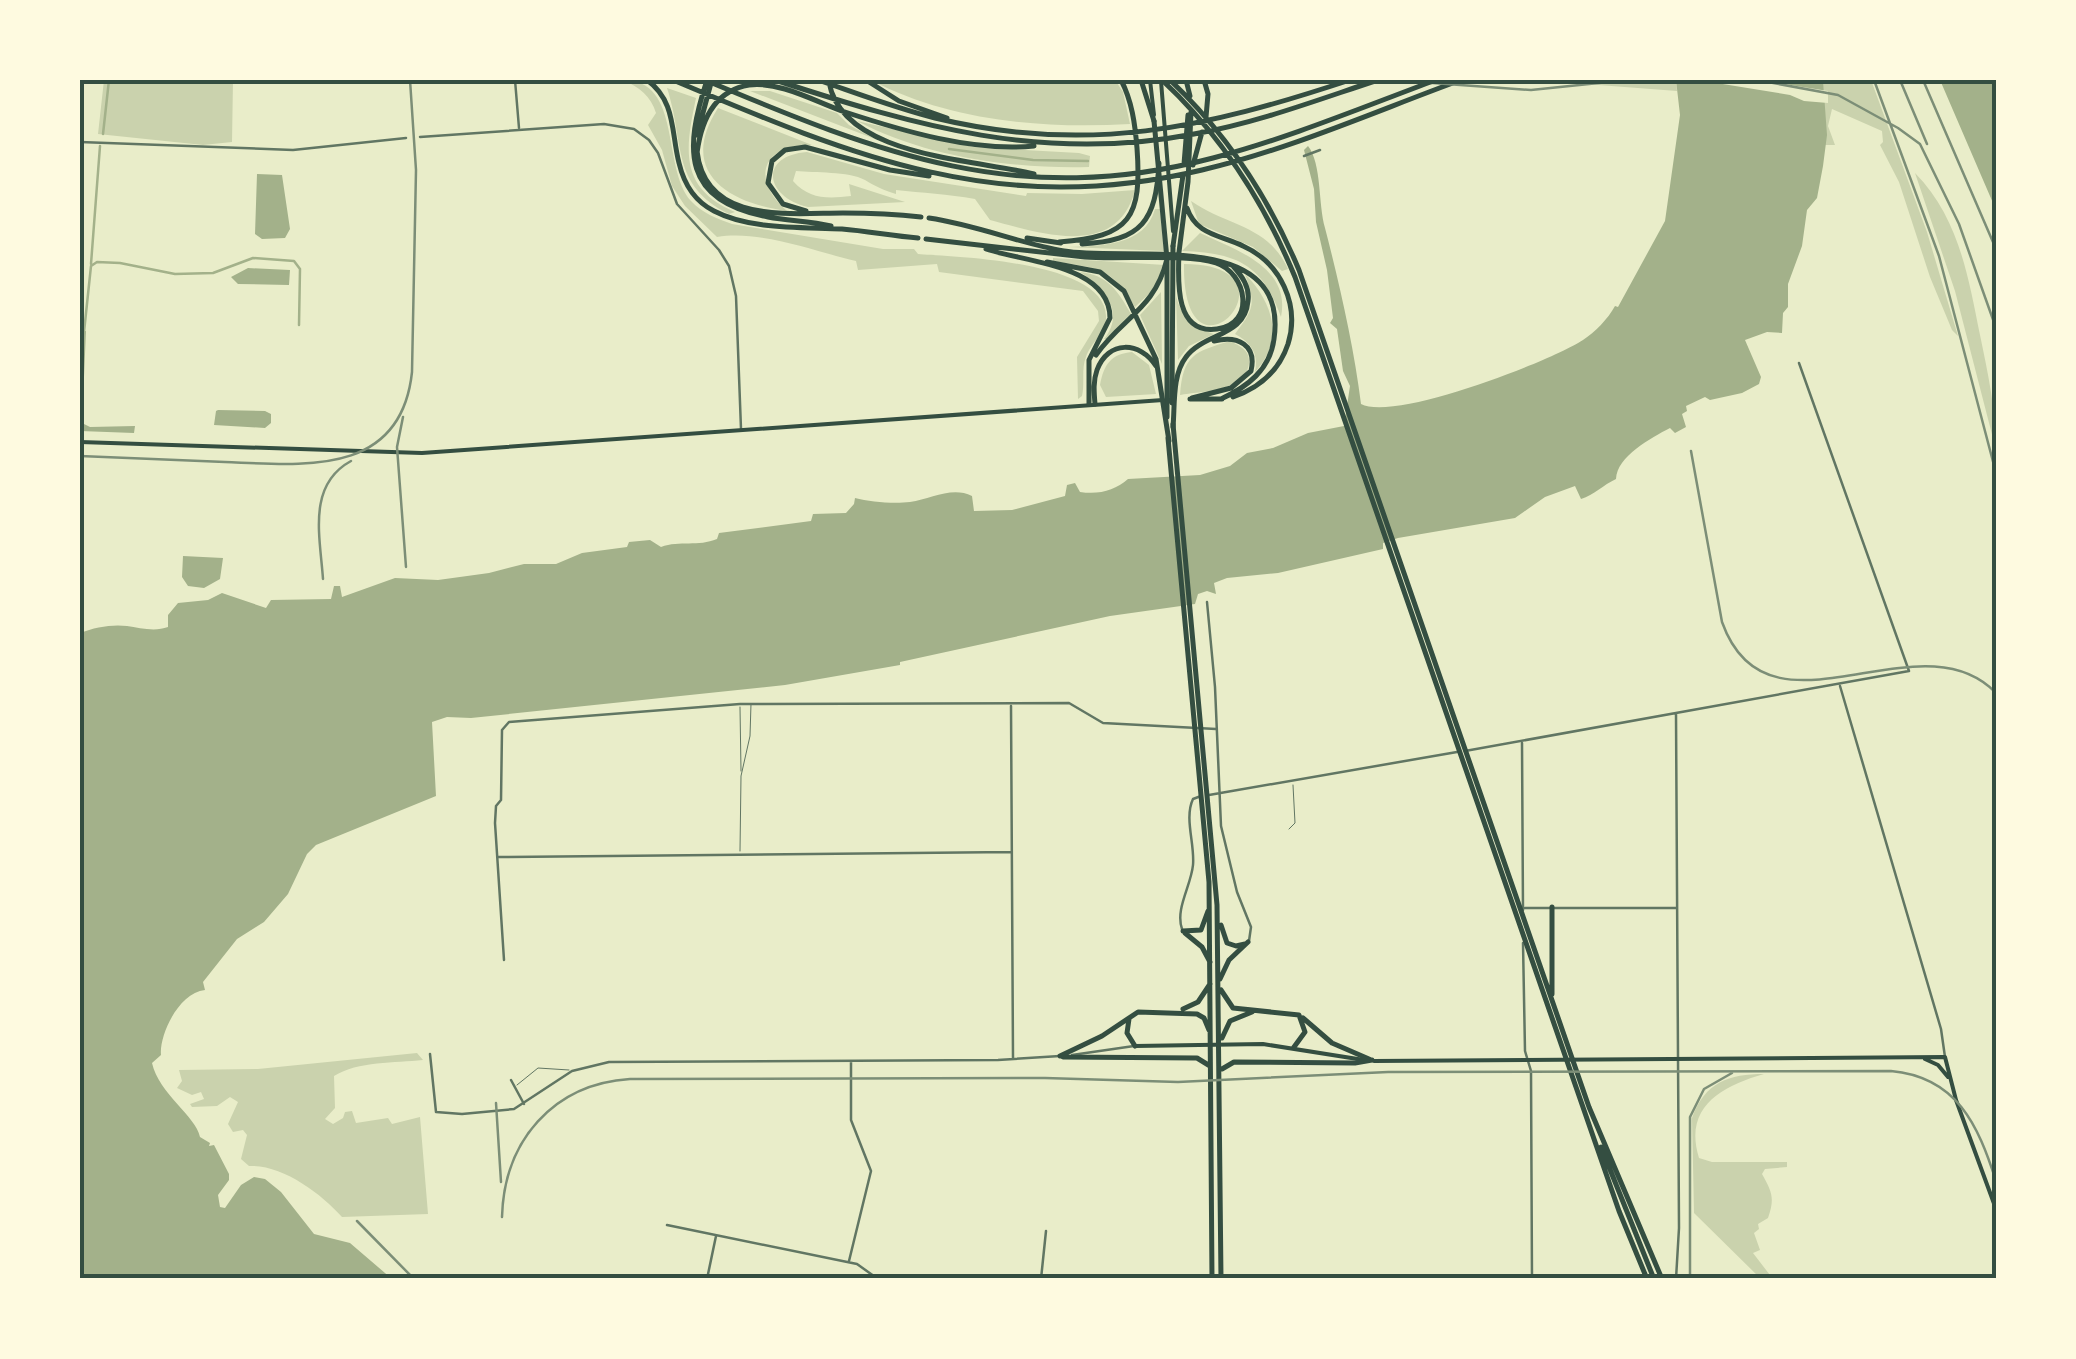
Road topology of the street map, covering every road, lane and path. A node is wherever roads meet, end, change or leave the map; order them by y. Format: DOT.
graph roads {
  1 [pos="515,80"];
  2 [pos="647,80"];
  3 [pos="673,80"];
  4 [pos="708,80"];
  5 [pos="818,80"];
  6 [pos="828,80"];
  7 [pos="866,80"];
  8 [pos="1121,80"];
  9 [pos="1141,80"];
  10 [pos="1150,80"];
  11 [pos="1161,80"];
  12 [pos="1170,80"];
  13 [pos="1183,80"];
  14 [pos="1204,80"];
  15 [pos="1350,80"];
  16 [pos="1378,80"];
  17 [pos="1436,80"];
  18 [pos="1462,80"];
  19 [pos="776,84"];
  20 [pos="1188,96"];
  21 [pos="705,106"];
  22 [pos="1154,120"];
  23 [pos="959,123"];
  24 [pos="519,130"];
  25 [pos="420,137"];
  26 [pos="406,138"];
  27 [pos="80,142"];
  28 [pos="1320,150"];
  29 [pos="1304,156"];
  30 [pos="1159,163"];
  31 [pos="944,176"];
  32 [pos="1046,177"];
  33 [pos="1188,182"];
  34 [pos="1186,202"];
  35 [pos="819,213"];
  36 [pos="921,217"];
  37 [pos="929,218"];
  38 [pos="844,229"];
  39 [pos="1014,236"];
  40 [pos="1059,242"];
  41 [pos="973,246"];
  42 [pos="1173,246"];
  43 [pos="1154,257"];
  44 [pos="1190,258"];
  45 [pos="1166,259"];
  46 [pos="1226,261"];
  47 [pos="1034,262"];
  48 [pos="1202,344"];
  49 [pos="1798,363"];
  50 [pos="1088,370"];
  51 [pos="1158,371"];
  52 [pos="1168,380"];
  53 [pos="1190,398"];
  54 [pos="1221,399"];
  55 [pos="1092,404"];
  56 [pos="741,431"];
  57 [pos="80,442"];
  58 [pos="1208,602"];
  59 [pos="1839,684"];
  60 [pos="1011,703"];
  61 [pos="740,704"];
  62 [pos="751,704"];
  63 [pos="1676,712"];
  64 [pos="1216,729"];
  65 [pos="1522,741"];
  66 [pos="741,776"];
  67 [pos="1293,782"];
  68 [pos="1219,794"];
  69 [pos="1207,817"];
  70 [pos="1288,829"];
  71 [pos="1012,852"];
  72 [pos="740,854"];
  73 [pos="497,857"];
  74 [pos="1213,904"];
  75 [pos="1552,907"];
  76 [pos="1523,908"];
  77 [pos="1676,908"];
  78 [pos="1183,931"];
  79 [pos="1248,942"];
  80 [pos="504,960"];
  81 [pos="1211,964"];
  82 [pos="1215,982"];
  83 [pos="1180,1011"];
  84 [pos="1255,1012"];
  85 [pos="1130,1016"];
  86 [pos="1301,1017"];
  87 [pos="1212,1037"];
  88 [pos="1136,1046"];
  89 [pos="1294,1047"];
  90 [pos="1220,1051"];
  91 [pos="430,1054"];
  92 [pos="1060,1056"];
  93 [pos="1946,1058"];
  94 [pos="851,1059"];
  95 [pos="1013,1059"];
  96 [pos="1925,1059"];
  97 [pos="1372,1060"];
  98 [pos="1528,1060"];
  99 [pos="1678,1060"];
  100 [pos="1212,1067"];
  101 [pos="572,1071"];
  102 [pos="1220,1071"];
  103 [pos="511,1080"];
  104 [pos="1950,1081"];
  105 [pos="516,1086"];
  106 [pos="525,1105"];
  107 [pos="1996,1209"];
  108 [pos="667,1225"];
  109 [pos="1046,1231"];
  110 [pos="716,1236"];
  111 [pos="849,1263"];
  112 [pos="707,1279"];
  113 [pos="878,1279"];
  114 [pos="1041,1279"];
  115 [pos="1212,1279"];
  116 [pos="1221,1279"];
  117 [pos="1532,1279"];
  118 [pos="1654,1279"];
  119 [pos="1676,1279"];
  1 -- 24 [label="street"];
  2 -- 38 [label="highway"];
  3 -- 31 [label="highway"];
  4 -- 21 [label="highway"];
  4 -- 32 [label="highway"];
  5 -- 23 [label="highway"];
  6 -- 32 [label="highway"];
  7 -- 23 [label="highway"];
  8 -- 40 [label="highway"];
  9 -- 22 [label="highway"];
  10 -- 22 [label="main road"];
  11 -- 42 [label="main road"];
  11 -- 118 [label="highway"];
  12 -- 20 [label="highway"];
  13 -- 20 [label="highway"];
  14 -- 33 [label="highway"];
  15 -- 23 [label="highway"];
  16 -- 19 [label="highway"];
  17 -- 32 [label="highway"];
  18 -- 31 [label="highway"];
  19 -- 21 [label="highway"];
  20 -- 33 [label="highway"];
  20 -- 42 [label="highway"];
  20 -- 118 [label="highway"];
  21 -- 35 [label="highway"];
  21 -- 38 [label="highway"];
  22 -- 30 [label="highway"];
  24 -- 25 [label="street"];
  24 -- 56 [label="street"];
  26 -- 27 [label="street"];
  28 -- 29 [label="street"];
  30 -- 40 [label="highway"];
  30 -- 45 [label="highway"];
  31 -- 35 [label="highway"];
  33 -- 34 [label="highway"];
  34 -- 44 [label="highway"];
  34 -- 54 [label="highway"];
  35 -- 36 [label="highway"];
  37 -- 39 [label="highway"];
  38 -- 41 [label="highway"];
  39 -- 40 [label="highway"];
  39 -- 43 [label="highway"];
  41 -- 43 [label="highway"];
  41 -- 47 [label="highway"];
  42 -- 52 [label="highway"];
  43 -- 44 [label="highway"];
  44 -- 46 [label="highway"];
  45 -- 50 [label="highway"];
  45 -- 52 [label="highway"];
  46 -- 48 [label="highway"];
  46 -- 54 [label="highway"];
  47 -- 50 [label="highway"];
  47 -- 51 [label="highway"];
  48 -- 52 [label="highway"];
  48 -- 53 [label="highway"];
  49 -- 59 [label="street"];
  50 -- 55 [label="highway"];
  51 -- 52 [label="highway"];
  51 -- 55 [label="highway"];
  52 -- 69 [label="highway"];
  52 -- 69 [label="highway"];
  53 -- 54 [label="highway"];
  53 -- 55 [label="main road"];
  55 -- 56 [label="main road"];
  56 -- 57 [label="main road"];
  58 -- 64 [label="street"];
  59 -- 63 [label="street"];
  59 -- 93 [label="street"];
  60 -- 62 [label="street"];
  60 -- 64 [label="street"];
  60 -- 71 [label="street"];
  61 -- 62 [label="street"];
  61 -- 66 [label="lane"];
  61 -- 73 [label="street"];
  62 -- 66 [label="lane"];
  63 -- 65 [label="street"];
  63 -- 77 [label="street"];
  64 -- 68 [label="street"];
  65 -- 67 [label="street"];
  65 -- 76 [label="street"];
  66 -- 72 [label="lane"];
  67 -- 68 [label="street"];
  67 -- 70 [label="lane"];
  68 -- 78 [label="street"];
  68 -- 79 [label="street"];
  69 -- 74 [label="highway"];
  71 -- 72 [label="street"];
  71 -- 95 [label="street"];
  72 -- 73 [label="street"];
  73 -- 80 [label="street"];
  74 -- 78 [label="highway"];
  74 -- 79 [label="highway"];
  74 -- 81 [label="highway"];
  74 -- 82 [label="highway"];
  75 -- 76 [label="street"];
  75 -- 77 [label="street"];
  75 -- 118 [label="highway"];
  76 -- 98 [label="street"];
  77 -- 99 [label="street"];
  78 -- 81 [label="highway"];
  79 -- 82 [label="highway"];
  81 -- 82 [label="highway"];
  82 -- 83 [label="highway"];
  82 -- 84 [label="highway"];
  82 -- 87 [label="highway"];
  82 -- 90 [label="highway"];
  83 -- 85 [label="highway"];
  83 -- 87 [label="highway"];
  84 -- 86 [label="highway"];
  84 -- 90 [label="highway"];
  85 -- 88 [label="highway"];
  85 -- 92 [label="highway"];
  86 -- 89 [label="highway"];
  86 -- 97 [label="highway"];
  87 -- 100 [label="highway"];
  88 -- 89 [label="main road"];
  88 -- 92 [label="street"];
  89 -- 97 [label="main road"];
  90 -- 102 [label="highway"];
  91 -- 106 [label="street"];
  92 -- 95 [label="street"];
  92 -- 100 [label="highway"];
  93 -- 96 [label="main road"];
  93 -- 104 [label="main road"];
  94 -- 95 [label="street"];
  94 -- 101 [label="street"];
  94 -- 111 [label="street"];
  96 -- 99 [label="main road"];
  96 -- 104 [label="main road"];
  97 -- 98 [label="main road"];
  97 -- 102 [label="highway"];
  98 -- 99 [label="main road"];
  98 -- 117 [label="street"];
  99 -- 119 [label="street"];
  100 -- 115 [label="highway"];
  101 -- 105 [label="lane"];
  101 -- 106 [label="street"];
  102 -- 116 [label="highway"];
  103 -- 105 [label="street"];
  104 -- 107 [label="main road"];
  105 -- 106 [label="street"];
  108 -- 110 [label="street"];
  109 -- 114 [label="street"];
  110 -- 111 [label="street"];
  110 -- 112 [label="street"];
  111 -- 113 [label="street"];
}
